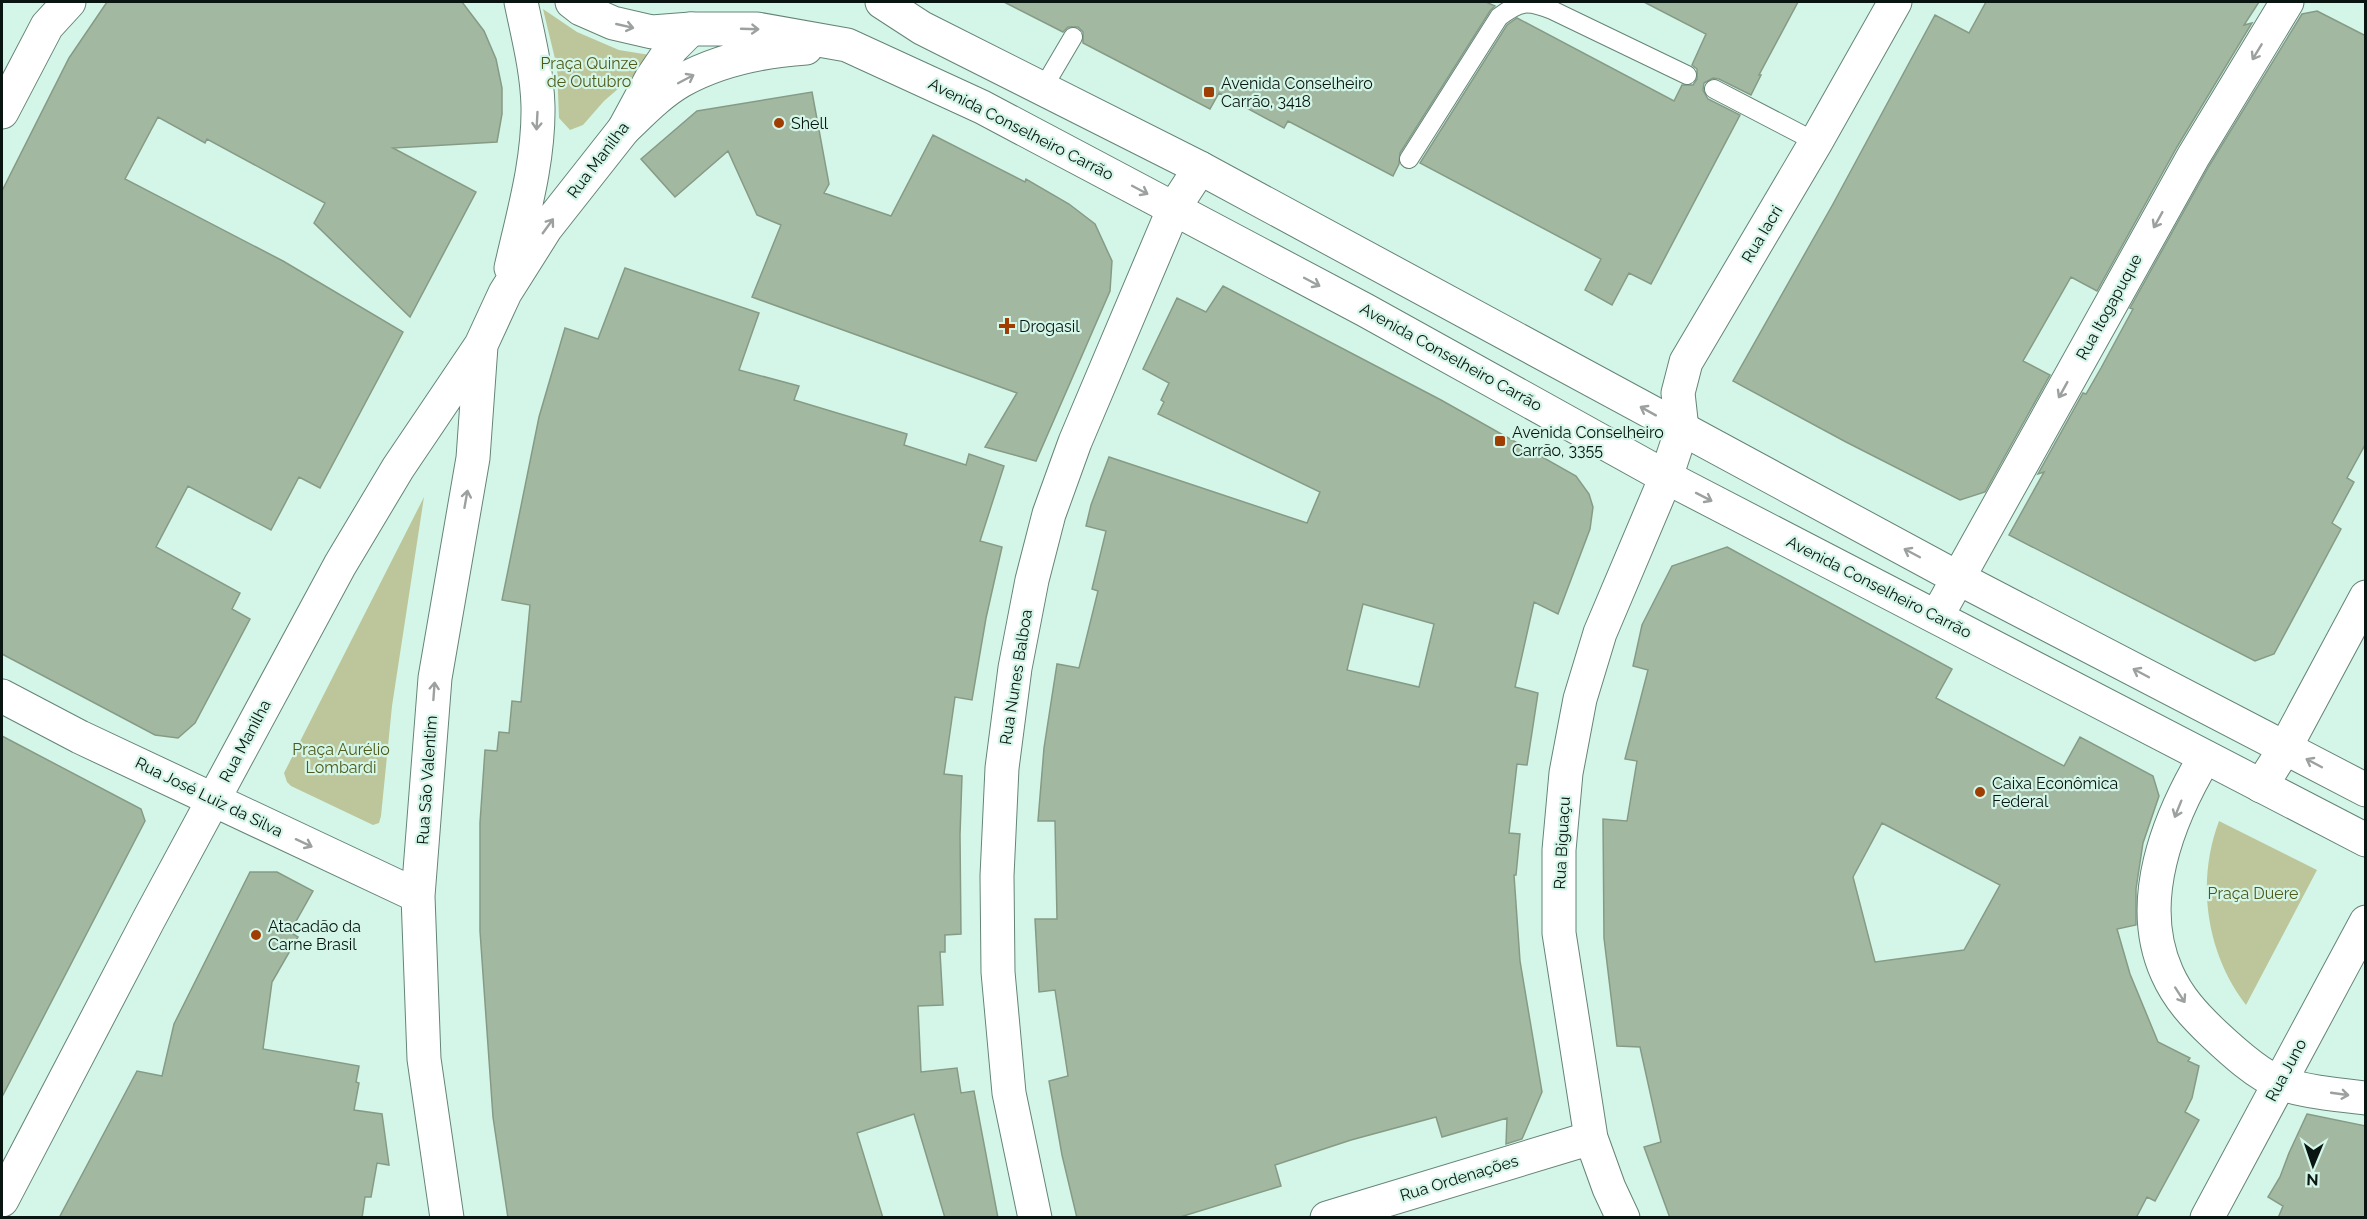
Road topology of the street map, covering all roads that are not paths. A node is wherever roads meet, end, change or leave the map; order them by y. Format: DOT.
graph roads {
  1 [pos="69,2"];
  2 [pos="521,2"];
  3 [pos="572,2"];
  4 [pos="708,2"];
  5 [pos="882,2"];
  6 [pos="1895,2"];
  7 [pos="2287,2"];
  8 [pos="49,14"];
  9 [pos="691,29"];
  10 [pos="1073,37"];
  11 [pos="847,45"];
  12 [pos="1686,75"];
  13 [pos="1043,88"];
  14 [pos="1714,89"];
  15 [pos="2,112"];
  16 [pos="624,129"];
  17 [pos="1816,142"];
  18 [pos="1409,159"];
  19 [pos="1200,168"];
  20 [pos="1174,208"];
  21 [pos="506,292"];
  22 [pos="481,345"];
  23 [pos="1682,429"];
  24 [pos="1666,477"];
  25 [pos="1958,578"];
  26 [pos="2366,597"];
  27 [pos="1937,616"];
  28 [pos="2,696"];
  29 [pos="2285,748"];
  30 [pos="2205,757"];
  31 [pos="2261,786"];
  32 [pos="2366,790"];
  33 [pos="214,798"];
  34 [pos="2366,840"];
  35 [pos="418,896"];
  36 [pos="2366,922"];
  37 [pos="2279,1083"];
  38 [pos="2366,1098"];
  39 [pos="1591,1138"];
  40 [pos="2,1200"];
  41 [pos="447,1218"];
  42 [pos="1035,1218"];
  43 [pos="1327,1218"];
  44 [pos="1623,1218"];
  45 [pos="2207,1218"];
  1 -- 8 [label="street"];
  2 -- 21 [label="street, Rua Manilha, one-way"];
  3 -- 9 [label="street, Avenida Conselheiro Carrão, one-way"];
  4 -- 9 [label="street, Rua Manilha"];
  5 -- 13 [label="street"];
  6 -- 17 [label="street, Rua Iacri"];
  7 -- 25 [label="street, Rua Itogapuque, one-way"];
  8 -- 15 [label="street"];
  9 -- 11 [label="street, Avenida Conselheiro Carrão, one-way"];
  9 -- 16 [label="street, Rua Manilha"];
  10 -- 13 [label="lane"];
  16 -- 11 [label="street, one-way"];
  11 -- 20 [label="street, Avenida Conselheiro Carrão, one-way"];
  12 -- 18 [label="lane"];
  13 -- 19 [label="street"];
  14 -- 17 [label="lane"];
  21 -- 16 [label="street, Rua Manilha, one-way"];
  17 -- 23 [label="street, Rua Iacri"];
  19 -- 20 [label="street, Rua Nunes Balboa"];
  23 -- 19 [label="street, one-way"];
  20 -- 24 [label="street, Avenida Conselheiro Carrão, one-way"];
  20 -- 42 [label="street, Rua Nunes Balboa"];
  21 -- 22 [label="street, Rua Manilha"];
  22 -- 33 [label="street, Rua Manilha"];
  35 -- 22 [label="street, Rua São Valentim, one-way"];
  23 -- 24 [label="street, Rua Iacri"];
  25 -- 23 [label="street, one-way"];
  24 -- 27 [label="street, Avenida Conselheiro Carrão, one-way"];
  24 -- 39 [label="street, Rua Biguaçu"];
  25 -- 27 [label="street, Rua Itogapuque"];
  29 -- 25 [label="street, one-way"];
  26 -- 29 [label="street"];
  27 -- 30 [label="street, Avenida Conselheiro Carrão"];
  28 -- 33 [label="street, Rua José Luiz da Silva"];
  29 -- 31 [label="street"];
  32 -- 29 [label="street, one-way"];
  30 -- 31 [label="street, Avenida Conselheiro Carrão"];
  30 -- 37 [label="street, one-way"];
  31 -- 34 [label="street, Avenida Conselheiro Carrão"];
  33 -- 35 [label="street, Rua José Luiz da Silva, one-way"];
  33 -- 40 [label="street, Rua Manilha"];
  35 -- 41 [label="street, Rua São Valentim"];
  36 -- 37 [label="street, Rua Juno"];
  37 -- 38 [label="street, one-way"];
  37 -- 45 [label="street, Rua Juno"];
  39 -- 43 [label="street, Rua Ordenações"];
  39 -- 44 [label="street, Rua Biguaçu"];
}
